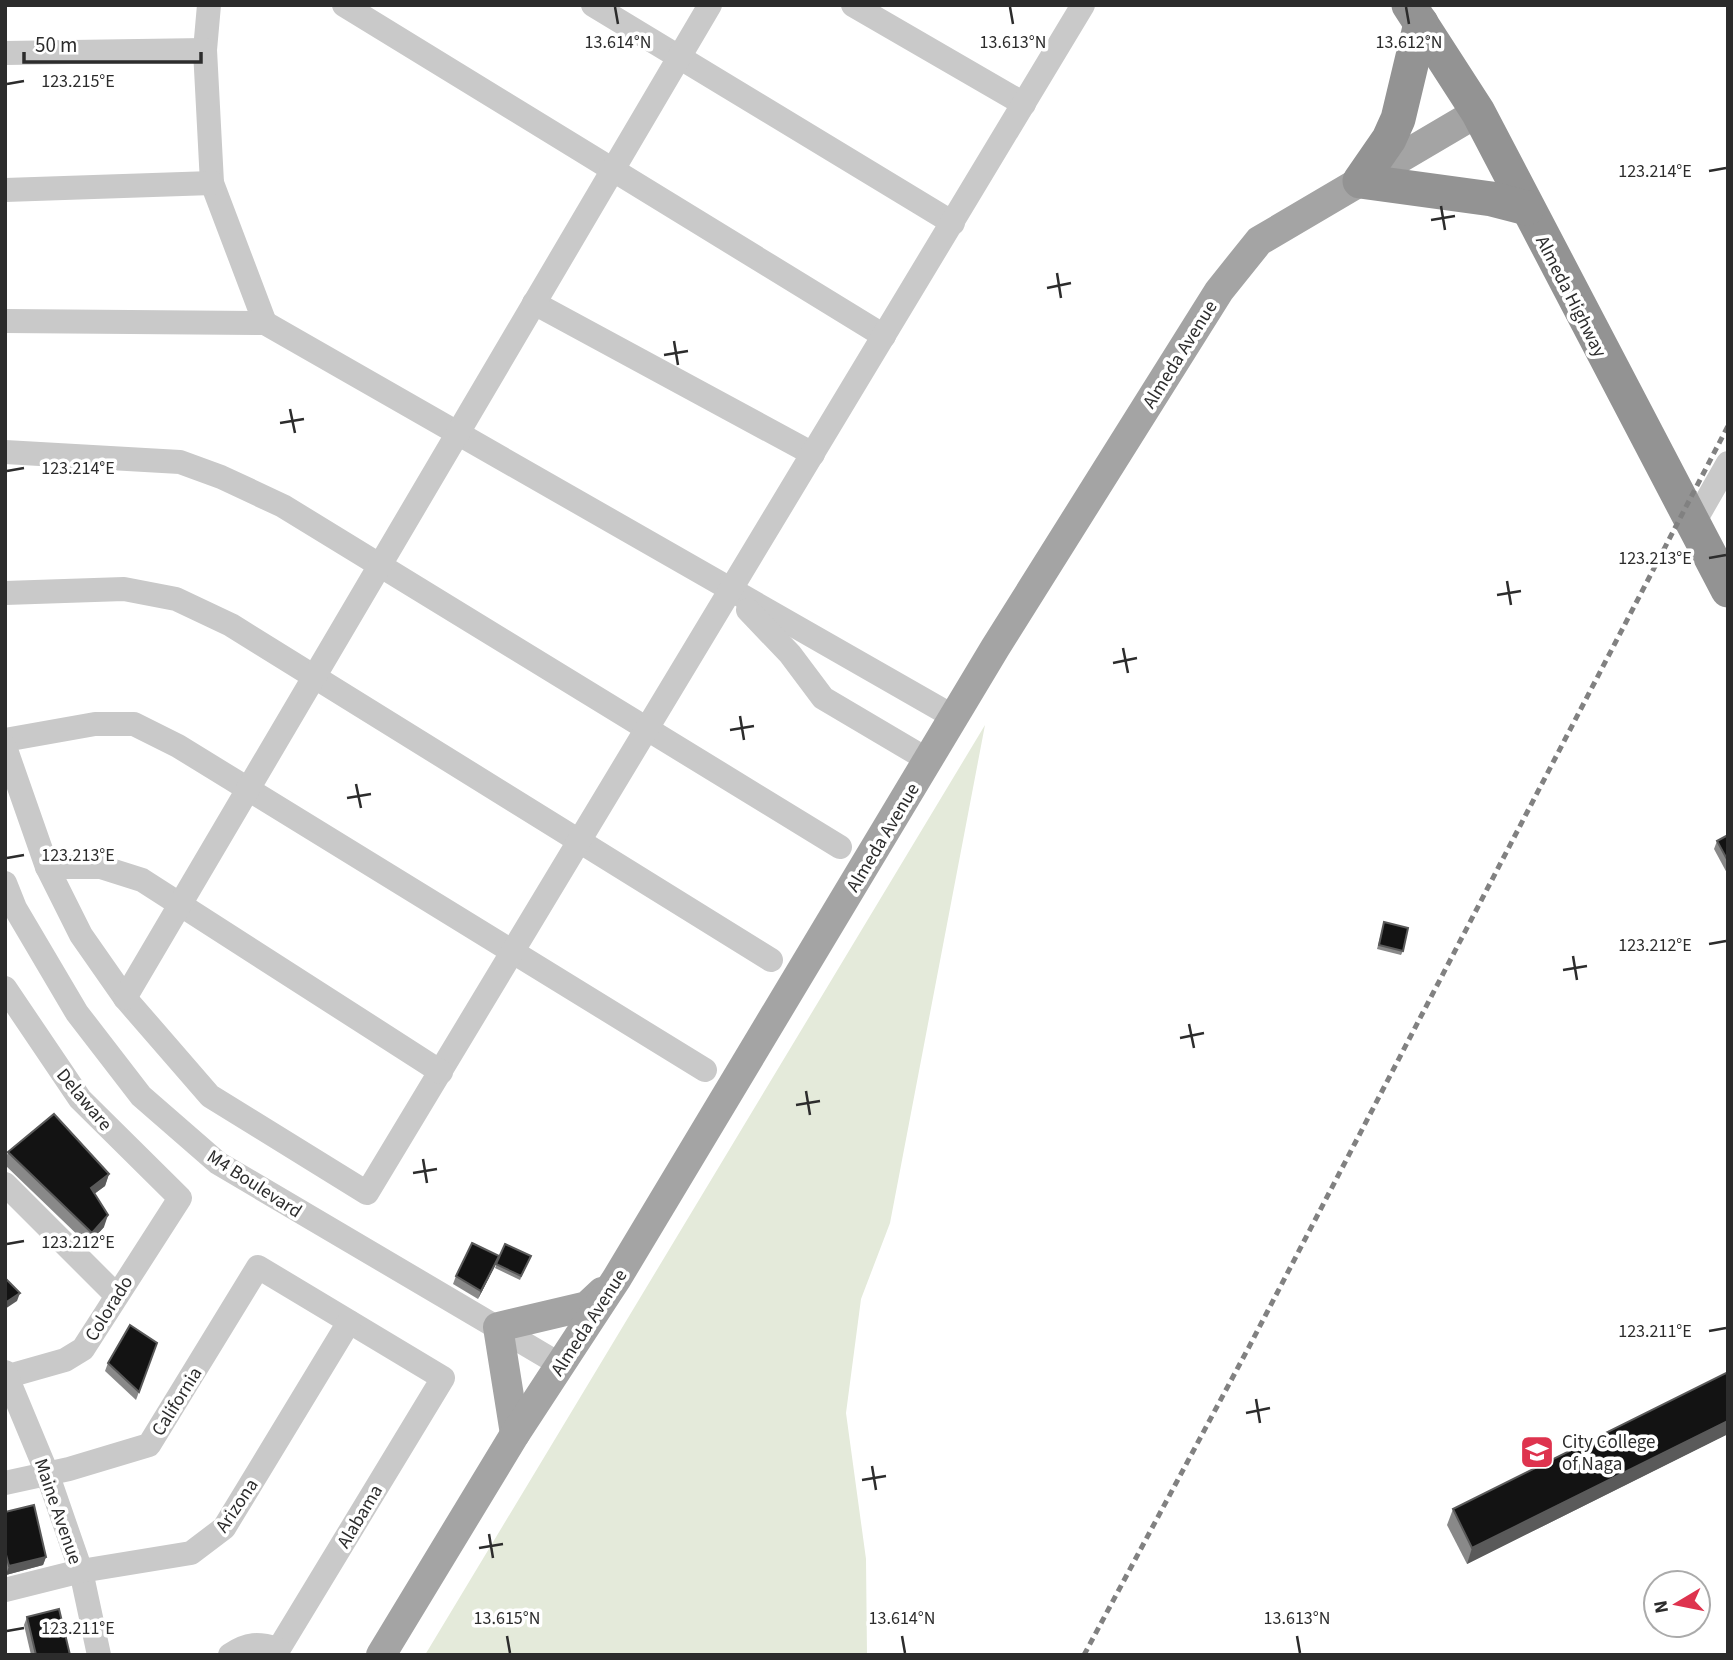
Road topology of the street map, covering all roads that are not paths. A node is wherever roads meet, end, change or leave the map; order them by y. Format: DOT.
graph roads {
  1 [pos="209,5"];
  2 [pos="344,5"];
  3 [pos="593,5"];
  4 [pos="710,5"];
  5 [pos="853,5"];
  6 [pos="1083,5"];
  7 [pos="1415,14"];
  8 [pos="205,50"];
  9 [pos="5,53"];
  10 [pos="679,58"];
  11 [pos="1024,104"];
  12 [pos="1478,112"];
  13 [pos="613,170"];
  14 [pos="1360,181"];
  15 [pos="212,183"];
  16 [pos="5,190"];
  17 [pos="1527,208"];
  18 [pos="953,223"];
  19 [pos="534,303"];
  20 [pos="5,321"];
  21 [pos="265,323"];
  22 [pos="884,336"];
  23 [pos="457,434"];
  24 [pos="5,452"];
  25 [pos="813,454"];
  26 [pos="1728,463"];
  27 [pos="1692,526"];
  28 [pos="380,565"];
  29 [pos="1728,590"];
  30 [pos="730,591"];
  31 [pos="5,593"];
  32 [pos="314,676"];
  33 [pos="954,717"];
  34 [pos="648,729"];
  35 [pos="5,740"];
  36 [pos="5,747"];
  37 [pos="928,760"];
  38 [pos="247,789"];
  39 [pos="580,841"];
  40 [pos="840,847"];
  41 [pos="47,867"];
  42 [pos="5,883"];
  43 [pos="180,905"];
  44 [pos="513,952"];
  45 [pos="771,960"];
  46 [pos="5,988"];
  47 [pos="124,998"];
  48 [pos="705,1070"];
  49 [pos="440,1072"];
  50 [pos="5,1184"];
  51 [pos="180,1198"];
  52 [pos="617,1278"];
  53 [pos="116,1295"];
  54 [pos="349,1322"];
  55 [pos="498,1327"];
  56 [pos="559,1364"];
  57 [pos="6,1375"];
  58 [pos="515,1434"];
  59 [pos="47,1472"];
  60 [pos="5,1483"];
  61 [pos="81,1571"];
  62 [pos="5,1590"];
  63 [pos="277,1652"];
  64 [pos="99,1655"];
  65 [pos="230,1655"];
  66 [pos="381,1655"];
  1 -- 8 [label="street"];
  2 -- 13 [label="street"];
  3 -- 10 [label="street"];
  4 -- 10 [label="street"];
  5 -- 11 [label="street"];
  6 -- 11 [label="street"];
  7 -- 12 [label="highway, Almeda Highway"];
  7 -- 14 [label="highway"];
  8 -- 9 [label="street"];
  8 -- 15 [label="street"];
  10 -- 13 [label="street"];
  10 -- 18 [label="street"];
  11 -- 18 [label="street"];
  12 -- 14 [label="main road, Almeda Avenue"];
  12 -- 17 [label="highway, Almeda Highway"];
  13 -- 19 [label="street"];
  13 -- 22 [label="street"];
  14 -- 17 [label="highway"];
  14 -- 33 [label="main road, Almeda Avenue"];
  15 -- 16 [label="street"];
  15 -- 21 [label="street"];
  17 -- 27 [label="highway, Almeda Highway"];
  18 -- 22 [label="street"];
  19 -- 23 [label="street"];
  19 -- 25 [label="street"];
  20 -- 21 [label="street"];
  21 -- 23 [label="street"];
  22 -- 25 [label="street"];
  23 -- 28 [label="street"];
  23 -- 30 [label="street"];
  24 -- 28 [label="street"];
  25 -- 30 [label="street"];
  26 -- 27 [label="street"];
  27 -- 29 [label="highway, Almeda Highway"];
  28 -- 32 [label="street"];
  28 -- 34 [label="street"];
  30 -- 33 [label="street"];
  30 -- 34 [label="street"];
  30 -- 37 [label="street"];
  31 -- 32 [label="street"];
  32 -- 38 [label="street"];
  32 -- 39 [label="street"];
  33 -- 37 [label="main road, Almeda Avenue"];
  34 -- 39 [label="street"];
  34 -- 40 [label="street"];
  35 -- 38 [label="street"];
  36 -- 41 [label="street"];
  37 -- 52 [label="main road, Almeda Avenue"];
  38 -- 43 [label="street"];
  38 -- 44 [label="street"];
  39 -- 44 [label="street"];
  39 -- 45 [label="street"];
  41 -- 43 [label="street"];
  41 -- 47 [label="street"];
  42 -- 55 [label="street, M4 Boulevard"];
  43 -- 47 [label="street"];
  43 -- 49 [label="street"];
  44 -- 48 [label="street"];
  44 -- 49 [label="street"];
  46 -- 51 [label="street, Delaware"];
  47 -- 49 [label="street"];
  50 -- 53 [label="street"];
  51 -- 53 [label="street, Colorado"];
  52 -- 55 [label="main road"];
  52 -- 56 [label="main road, Almeda Avenue"];
  53 -- 57 [label="street, Colorado"];
  54 -- 59 [label="street, California"];
  54 -- 61 [label="street, Arizona"];
  54 -- 63 [label="street, Alabama"];
  55 -- 56 [label="street, M4 Boulevard"];
  55 -- 58 [label="main road"];
  56 -- 58 [label="main road, Almeda Avenue"];
  57 -- 59 [label="street, Maine Avenue"];
  58 -- 66 [label="main road, Almeda Avenue"];
  59 -- 60 [label="street, California"];
  59 -- 61 [label="street, Maine Avenue"];
  61 -- 62 [label="street, Arizona"];
  61 -- 64 [label="street, Maine Avenue"];
  63 -- 65 [label="street"];
}
